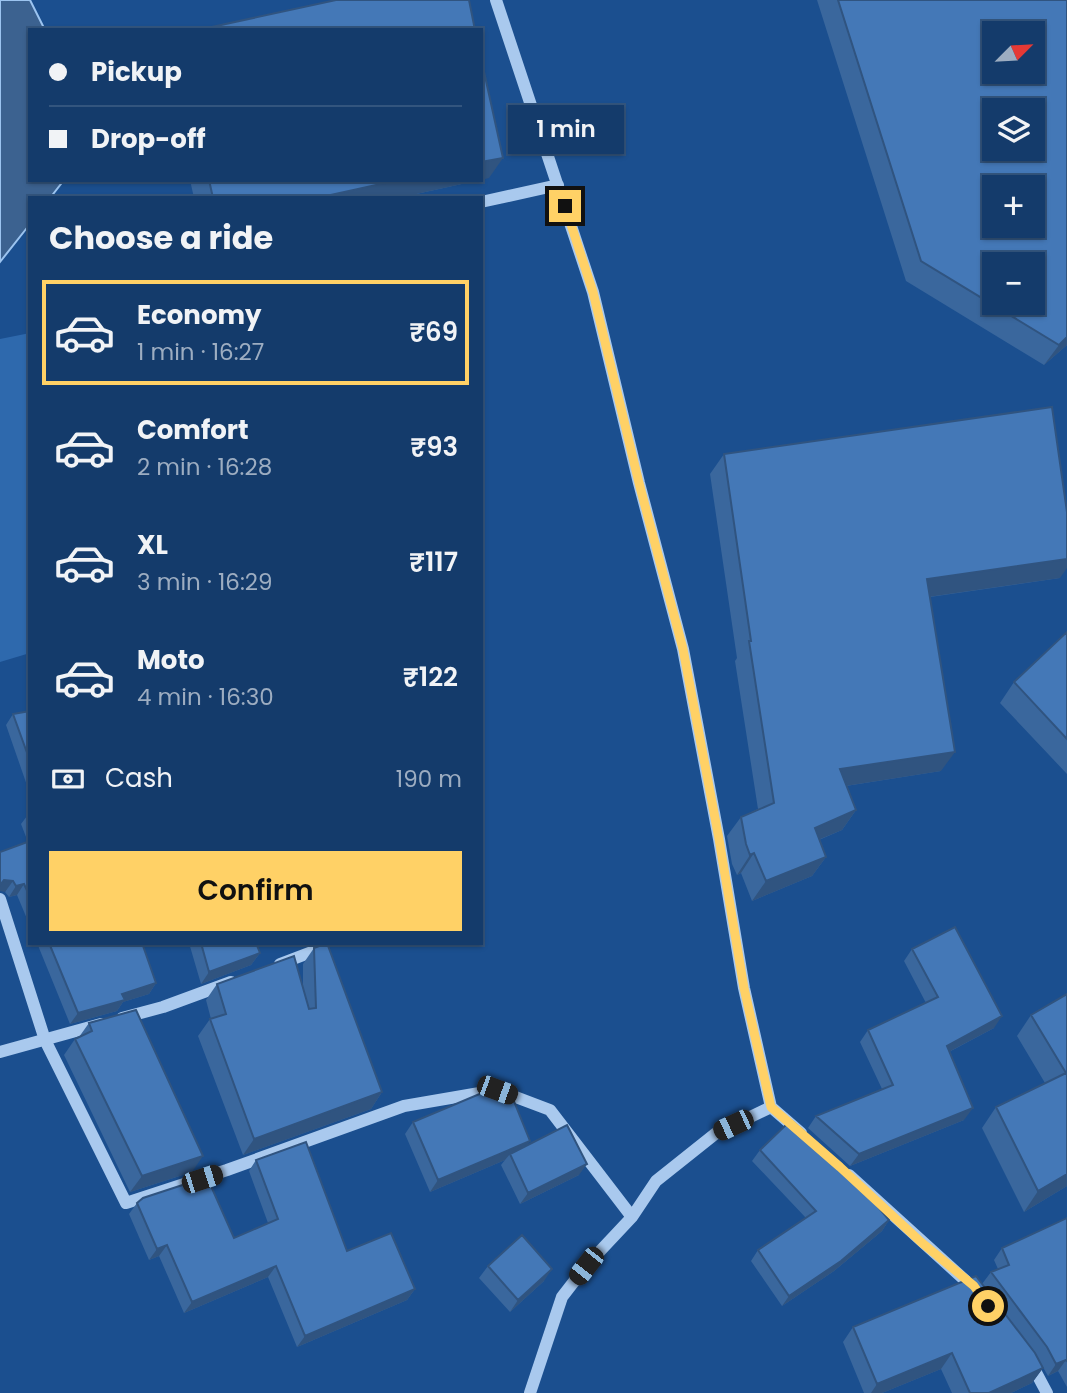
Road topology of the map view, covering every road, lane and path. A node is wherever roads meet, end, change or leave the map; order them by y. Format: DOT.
graph roads {
  1 [pos="495,0"];
  2 [pos="558,185"];
  3 [pos="483,202"];
  4 [pos="0,899"];
  5 [pos="322,948"];
  6 [pos="273,966"];
  7 [pos="248,975"];
  8 [pos="45,1040"];
  9 [pos="0,1052"];
  10 [pos="771,1107"];
  11 [pos="811,1141"];
  12 [pos="840,1167"];
  13 [pos="632,1217"];
  14 [pos="982,1297"];
  15 [pos="1024,1353"];
  16 [pos="530,1393"];
  17 [pos="1047,1393"];
  1 -- 2 [label="street"];
  2 -- 3 [label="street"];
  2 -- 10 [label="street"];
  4 -- 8 [label="street"];
  5 -- 6 [label="street"];
  7 -- 8 [label="street"];
  8 -- 9 [label="street"];
  8 -- 13 [label="street"];
  10 -- 11 [label="street"];
  10 -- 13 [label="street"];
  12 -- 14 [label="street"];
  13 -- 16 [label="street"];
  15 -- 17 [label="street"];
}
